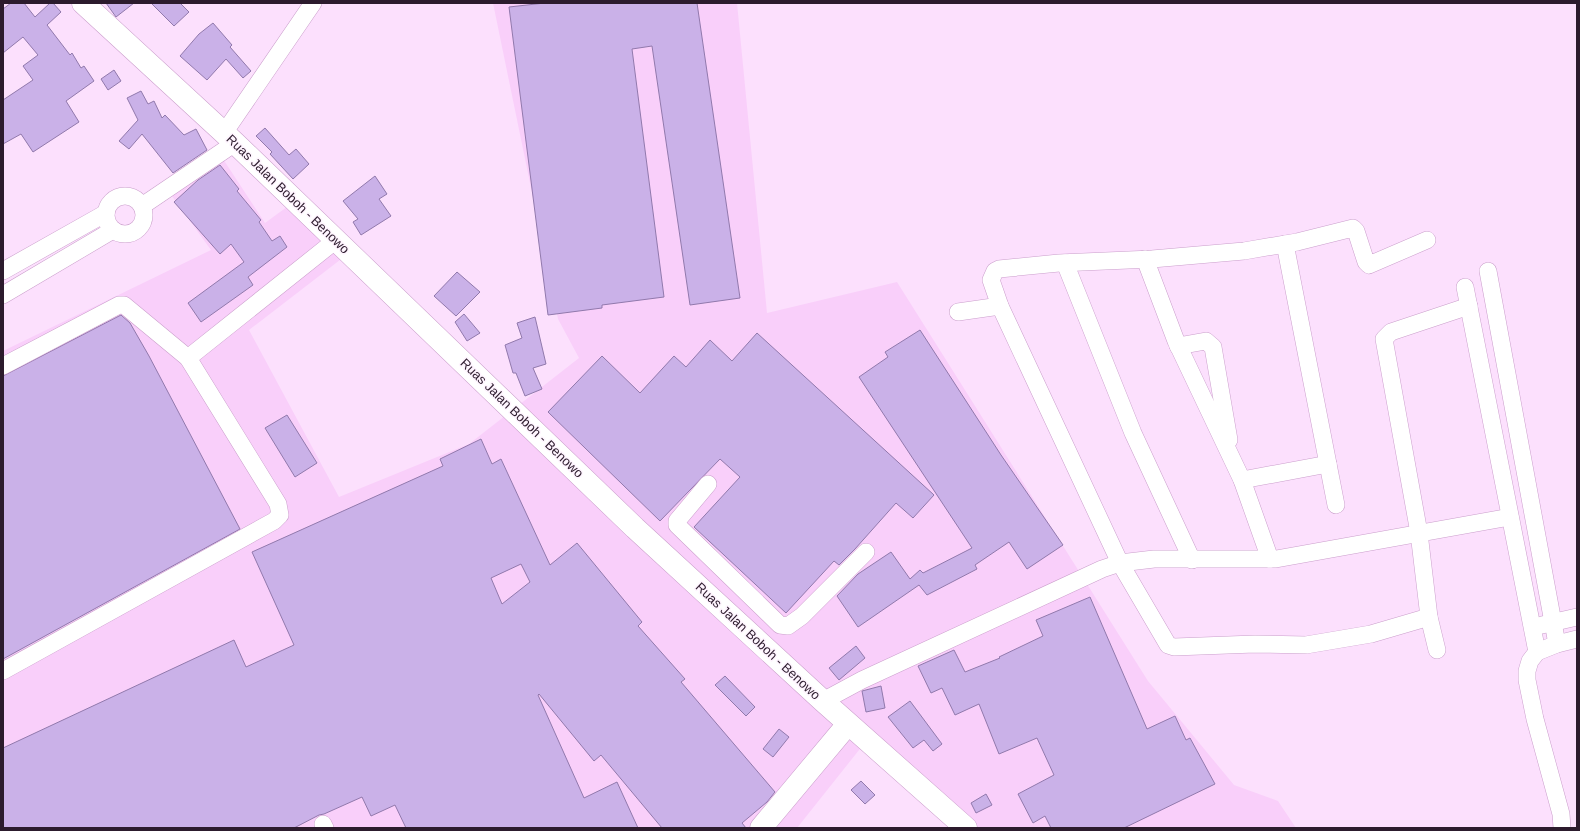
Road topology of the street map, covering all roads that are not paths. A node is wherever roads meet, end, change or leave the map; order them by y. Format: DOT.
graph roads {
  1 [pos="83,3"];
  2 [pos="313,3"];
  3 [pos="229,138"];
  4 [pos="142,206"];
  5 [pos="106,213"];
  6 [pos="113,230"];
  7 [pos="336,240"];
  8 [pos="1427,240"];
  9 [pos="1285,244"];
  10 [pos="1145,259"];
  11 [pos="1065,263"];
  12 [pos="3,271"];
  13 [pos="1488,271"];
  14 [pos="1465,287"];
  15 [pos="3,294"];
  16 [pos="1000,306"];
  17 [pos="1469,306"];
  18 [pos="958,312"];
  19 [pos="1178,346"];
  20 [pos="188,358"];
  21 [pos="3,366"];
  22 [pos="1231,456"];
  23 [pos="1328,464"];
  24 [pos="1242,480"];
  25 [pos="708,484"];
  26 [pos="1336,506"];
  27 [pos="1510,517"];
  28 [pos="1419,533"];
  29 [pos="866,552"];
  30 [pos="1270,559"];
  31 [pos="1192,560"];
  32 [pos="1120,563"];
  33 [pos="1429,617"];
  34 [pos="1577,617"];
  35 [pos="772,618"];
  36 [pos="1553,623"];
  37 [pos="1533,626"];
  38 [pos="754,638"];
  39 [pos="1577,639"];
  40 [pos="1557,644"];
  41 [pos="1437,650"];
  42 [pos="1537,652"];
  43 [pos="3,670"];
  44 [pos="823,701"];
  45 [pos="848,724"];
  46 [pos="761,828"];
  47 [pos="966,828"];
  48 [pos="1562,828"];
  1 -- 3 [label="main road, Ruas Jalan Boboh - Benowo"];
  2 -- 3 [label="street"];
  3 -- 4 [label="street"];
  3 -- 7 [label="main road, Ruas Jalan Boboh - Benowo"];
  4 -- 5 [label="street"];
  4 -- 6 [label="street"];
  5 -- 6 [label="street"];
  5 -- 12 [label="street"];
  6 -- 15 [label="street"];
  7 -- 20 [label="street"];
  7 -- 38 [label="main road, Ruas Jalan Boboh - Benowo"];
  8 -- 9 [label="street"];
  9 -- 10 [label="street"];
  9 -- 23 [label="street"];
  10 -- 11 [label="street"];
  10 -- 19 [label="street"];
  11 -- 16 [label="street"];
  11 -- 31 [label="street"];
  13 -- 36 [label="street"];
  14 -- 17 [label="street"];
  16 -- 18 [label="street"];
  16 -- 32 [label="street"];
  17 -- 27 [label="street"];
  17 -- 28 [label="street"];
  19 -- 22 [label="street"];
  19 -- 22 [label="street"];
  20 -- 21 [label="street"];
  20 -- 43 [label="street"];
  22 -- 24 [label="street"];
  23 -- 24 [label="street"];
  23 -- 26 [label="street"];
  24 -- 30 [label="street"];
  25 -- 35 [label="street"];
  27 -- 28 [label="street"];
  27 -- 37 [label="street"];
  28 -- 30 [label="street"];
  28 -- 33 [label="street"];
  29 -- 35 [label="street"];
  30 -- 31 [label="street"];
  31 -- 32 [label="street"];
  32 -- 33 [label="street"];
  32 -- 44 [label="street"];
  33 -- 41 [label="street"];
  34 -- 36 [label="street"];
  35 -- 38 [label="street"];
  36 -- 37 [label="street"];
  36 -- 40 [label="street"];
  37 -- 42 [label="street"];
  38 -- 44 [label="main road, Ruas Jalan Boboh - Benowo"];
  39 -- 40 [label="street"];
  40 -- 42 [label="street"];
  42 -- 48 [label="street"];
  44 -- 45 [label="main road, Ruas Jalan Boboh - Benowo"];
  45 -- 46 [label="main road"];
  45 -- 47 [label="main road, Ruas Jalan Boboh - Benowo"];
}
